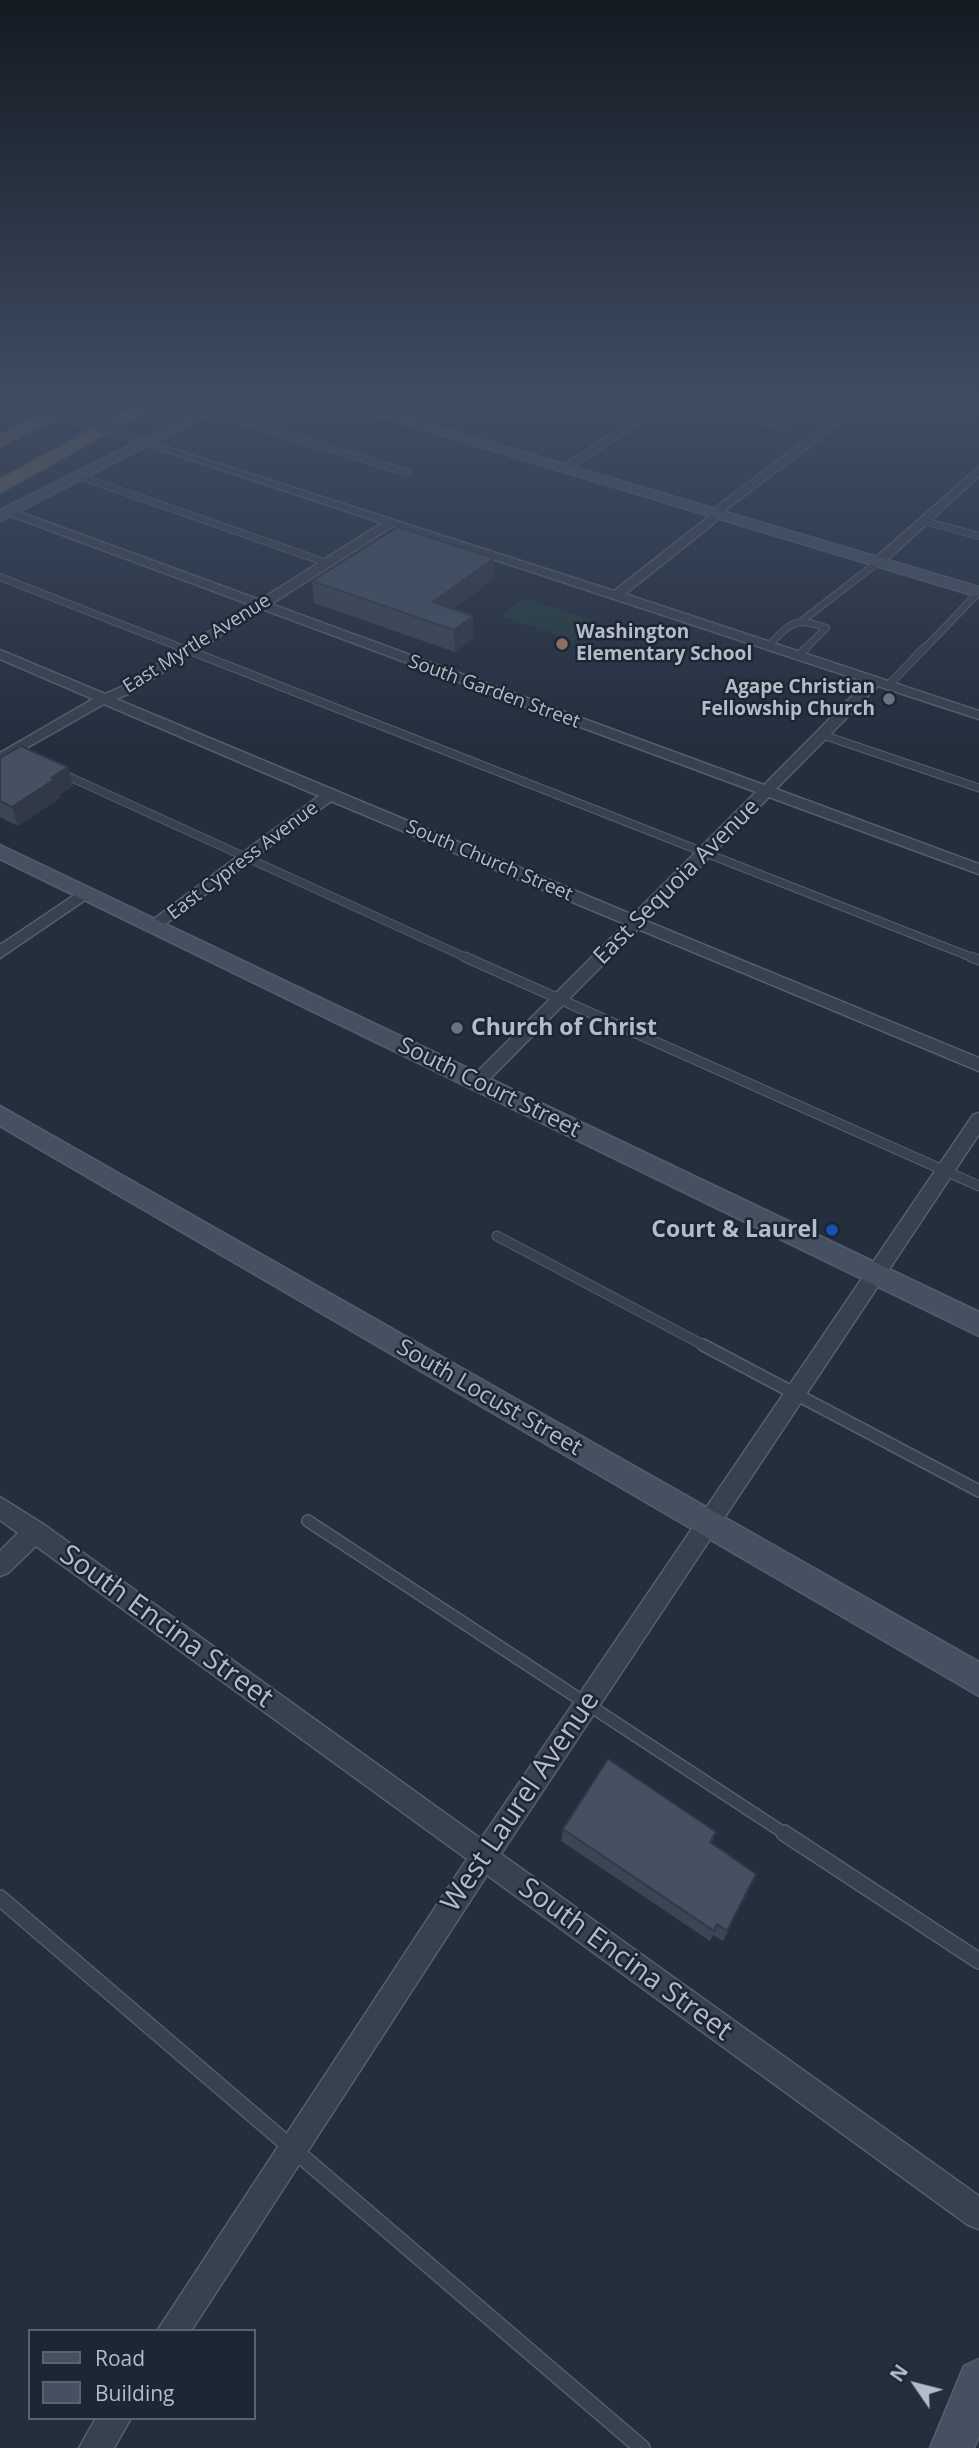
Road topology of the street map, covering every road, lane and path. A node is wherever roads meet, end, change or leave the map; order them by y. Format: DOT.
graph roads {
  1 [pos="17,518"];
  2 [pos="199,518"];
  3 [pos="376,518"];
  4 [pos="711,518"];
  5 [pos="734,518"];
  6 [pos="926,518"];
  7 [pos="923,521"];
  8 [pos="390,523"];
  9 [pos="979,536"];
  10 [pos="878,562"];
  11 [pos="327,563"];
  12 [pos="0,577"];
  13 [pos="979,592"];
  14 [pos="615,596"];
  15 [pos="259,606"];
  16 [pos="803,620"];
  17 [pos="768,646"];
  18 [pos="187,651"];
  19 [pos="0,654"];
  20 [pos="799,656"];
  21 [pos="882,683"];
  22 [pos="105,698"];
  23 [pos="979,715"];
  24 [pos="823,735"];
  25 [pos="13,751"];
  26 [pos="27,758"];
  27 [pos="0,759"];
  28 [pos="52,769"];
  29 [pos="979,788"];
  30 [pos="767,792"];
  31 [pos="330,795"];
  32 [pos="0,851"];
  33 [pos="706,853"];
  34 [pos="247,858"];
  35 [pos="979,869"];
  36 [pos="85,892"];
  37 [pos="636,922"];
  38 [pos="156,926"];
  39 [pos="0,953"];
  40 [pos="979,960"];
  41 [pos="559,1000"];
  42 [pos="979,1065"];
  43 [pos="477,1082"];
  44 [pos="0,1115"];
  45 [pos="979,1119"];
  46 [pos="944,1170"];
  47 [pos="979,1185"];
  48 [pos="497,1236"];
  49 [pos="875,1276"];
  50 [pos="979,1325"];
  51 [pos="796,1394"];
  52 [pos="979,1491"];
  53 [pos="0,1507"];
  54 [pos="308,1521"];
  55 [pos="708,1524"];
  56 [pos="35,1531"];
  57 [pos="0,1566"];
  58 [pos="979,1680"];
  59 [pos="586,1705"];
  60 [pos="483,1858"];
  61 [pos="0,1899"];
  62 [pos="979,1961"];
  63 [pos="292,2149"];
  64 [pos="979,2214"];
  65 [pos="174,2329"];
  66 [pos="979,2381"];
  67 [pos="114,2420"];
  68 [pos="95,2448"];
  69 [pos="642,2448"];
  70 [pos="952,2448"];
  1 -- 15 [label="street, South Garden Street"];
  2 -- 11 [label="lane"];
  3 -- 8 [label="street"];
  4 -- 14 [label="street"];
  5 -- 10 [label="street"];
  6 -- 7 [label="street"];
  7 -- 9 [label="lane"];
  7 -- 10 [label="street"];
  8 -- 11 [label="street, East Myrtle Avenue"];
  8 -- 14 [label="street"];
  10 -- 13 [label="street"];
  10 -- 16 [label="lane"];
  11 -- 15 [label="street, East Myrtle Avenue"];
  12 -- 18 [label="lane"];
  13 -- 21 [label="lane"];
  14 -- 17 [label="street"];
  15 -- 18 [label="street, East Myrtle Avenue"];
  15 -- 30 [label="street, South Garden Street"];
  16 -- 17 [label="lane"];
  16 -- 20 [label="lane"];
  17 -- 20 [label="street"];
  18 -- 22 [label="street, East Myrtle Avenue"];
  18 -- 33 [label="lane"];
  19 -- 22 [label="street, South Church Street"];
  20 -- 21 [label="street"];
  21 -- 23 [label="street"];
  21 -- 24 [label="street, East Sequoia Avenue"];
  22 -- 25 [label="street, East Myrtle Avenue"];
  22 -- 31 [label="street, South Church Street"];
  24 -- 29 [label="lane"];
  24 -- 30 [label="street, East Sequoia Avenue"];
  25 -- 26 [label="lane"];
  25 -- 27 [label="street, East Myrtle Avenue"];
  28 -- 34 [label="lane"];
  30 -- 33 [label="street, East Sequoia Avenue"];
  30 -- 35 [label="street, South Garden Street"];
  31 -- 34 [label="street, East Cypress Avenue"];
  31 -- 37 [label="street, South Church Street"];
  32 -- 36 [label="street, South Court Street"];
  33 -- 37 [label="street, East Sequoia Avenue"];
  33 -- 40 [label="lane"];
  34 -- 38 [label="street, East Cypress Avenue"];
  34 -- 41 [label="lane"];
  36 -- 38 [label="street, South Court Street"];
  36 -- 39 [label="street"];
  37 -- 41 [label="street, East Sequoia Avenue"];
  37 -- 42 [label="street, South Church Street"];
  38 -- 43 [label="street, South Court Street"];
  41 -- 43 [label="street, East Sequoia Avenue"];
  41 -- 46 [label="lane"];
  43 -- 49 [label="street, South Court Street"];
  44 -- 55 [label="street, South Locust Street"];
  45 -- 46 [label="street, West Laurel Avenue"];
  46 -- 47 [label="lane"];
  46 -- 49 [label="street, West Laurel Avenue"];
  48 -- 51 [label="lane"];
  49 -- 50 [label="street, South Court Street"];
  49 -- 51 [label="street, West Laurel Avenue"];
  51 -- 52 [label="lane"];
  51 -- 55 [label="street, West Laurel Avenue"];
  53 -- 56 [label="street, South Encina Street"];
  54 -- 59 [label="lane"];
  55 -- 58 [label="street, South Locust Street"];
  55 -- 59 [label="street, West Laurel Avenue"];
  56 -- 57 [label="street"];
  56 -- 60 [label="street, South Encina Street"];
  59 -- 60 [label="street, West Laurel Avenue"];
  59 -- 62 [label="lane"];
  60 -- 63 [label="street, West Laurel Avenue"];
  60 -- 64 [label="street, South Encina Street"];
  61 -- 63 [label="lane"];
  63 -- 65 [label="street, West Laurel Avenue"];
  63 -- 69 [label="lane"];
  66 -- 70 [label="street"];
  67 -- 68 [label="street"];
}
